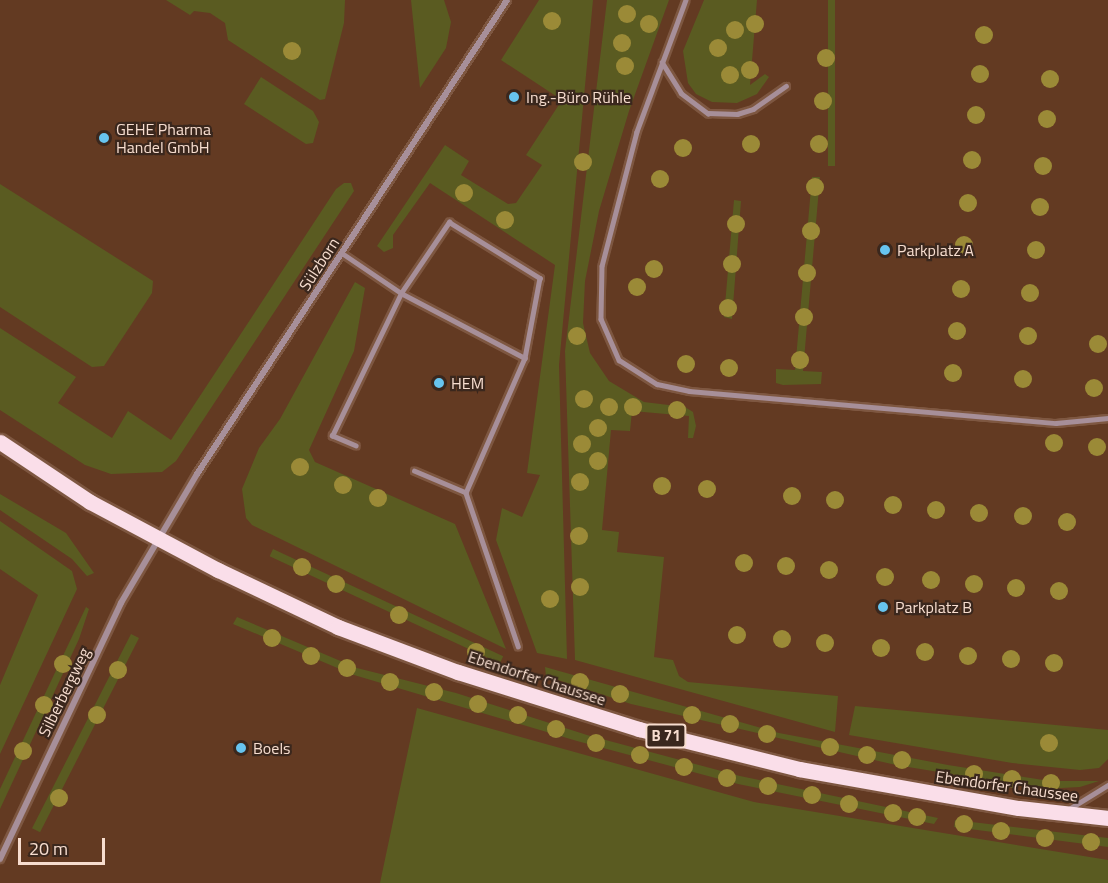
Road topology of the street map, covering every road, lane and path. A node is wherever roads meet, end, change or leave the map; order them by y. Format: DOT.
graph roads {
  1 [pos="498,0"];
  2 [pos="686,0"];
  3 [pos="506,2"];
  4 [pos="662,62"];
  5 [pos="786,86"];
  6 [pos="342,253"];
  7 [pos="401,292"];
  8 [pos="525,358"];
  9 [pos="1108,417"];
  10 [pos="0,442"];
  11 [pos="356,446"];
  12 [pos="414,471"];
  13 [pos="466,493"];
  14 [pos="159,539"];
  15 [pos="518,646"];
  16 [pos="1108,785"];
  17 [pos="1061,813"];
  18 [pos="1108,818"];
  19 [pos="0,859"];
  1 -- 3 [label="street, Sülzborn"];
  2 -- 4 [label="lane"];
  3 -- 6 [label="street, Sülzborn"];
  4 -- 5 [label="lane"];
  4 -- 9 [label="lane"];
  6 -- 7 [label="lane"];
  6 -- 14 [label="street, Sülzborn"];
  7 -- 8 [label="lane"];
  7 -- 8 [label="lane"];
  7 -- 11 [label="lane"];
  8 -- 13 [label="lane"];
  10 -- 14 [label="main road, Ebendorfer Chaussee / B 71"];
  12 -- 13 [label="lane"];
  13 -- 15 [label="lane"];
  14 -- 17 [label="main road, Ebendorfer Chaussee / B 71"];
  14 -- 19 [label="street, Silberbergweg"];
  16 -- 17 [label="lane"];
  17 -- 18 [label="main road, Ebendorfer Chaussee / B 71"];
}
